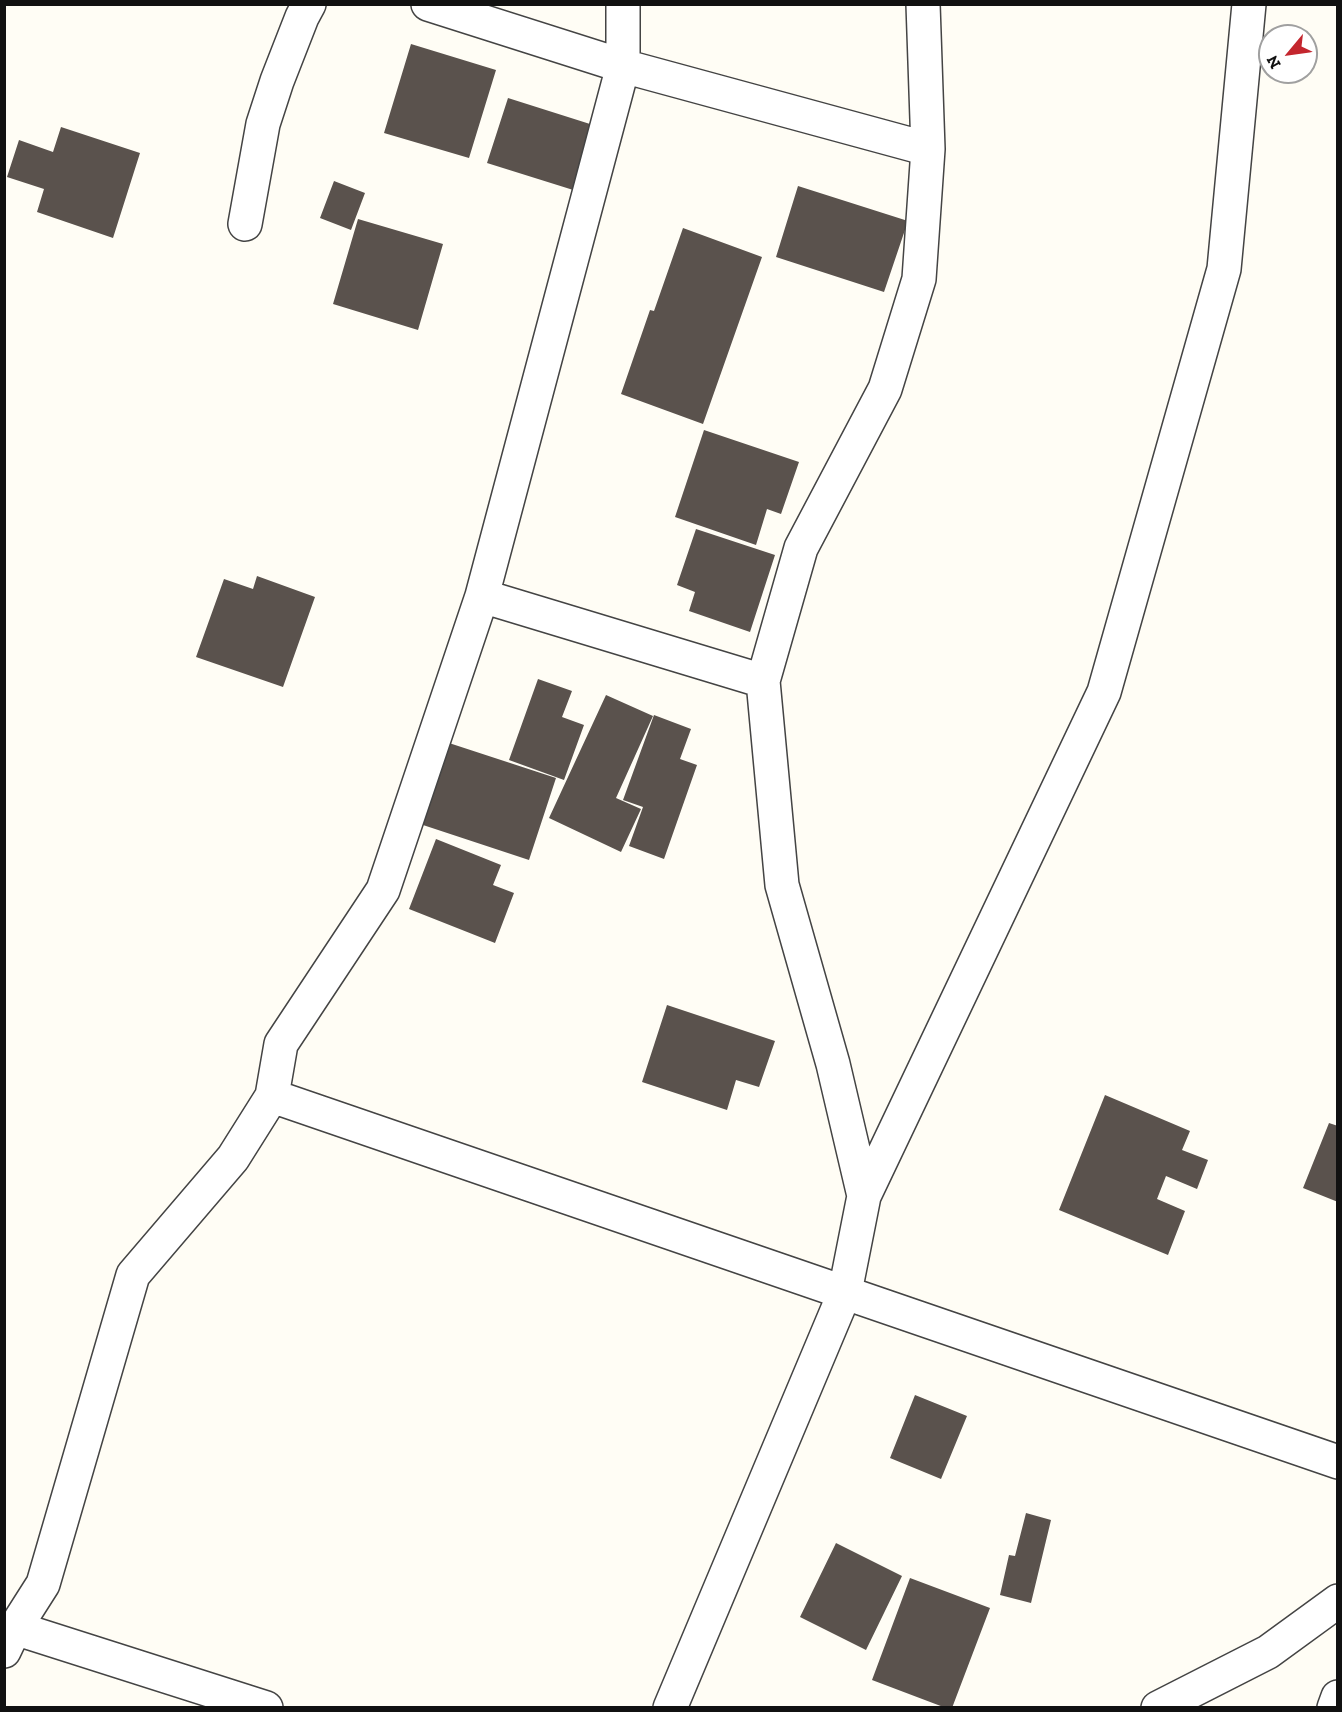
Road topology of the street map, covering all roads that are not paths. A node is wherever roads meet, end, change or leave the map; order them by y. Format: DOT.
graph roads {
  1 [pos="309,4"];
  2 [pos="428,4"];
  3 [pos="623,4"];
  4 [pos="923,4"];
  5 [pos="1249,4"];
  6 [pos="623,66"];
  7 [pos="928,149"];
  8 [pos="245,224"];
  9 [pos="482,596"];
  10 [pos="763,681"];
  11 [pos="272,1096"];
  12 [pos="864,1197"];
  13 [pos="845,1292"];
  14 [pos="1338,1462"];
  15 [pos="1338,1601"];
  16 [pos="8,1636"];
  17 [pos="1338,1697"];
  18 [pos="266,1707"];
  19 [pos="670,1707"];
  20 [pos="1158,1707"];
  21 [pos="1334,1707"];
  1 -- 8 [label="street"];
  2 -- 6 [label="street"];
  3 -- 6 [label="street"];
  4 -- 7 [label="street"];
  5 -- 12 [label="street"];
  6 -- 7 [label="street"];
  6 -- 9 [label="street"];
  7 -- 10 [label="street"];
  9 -- 10 [label="street"];
  9 -- 11 [label="street"];
  10 -- 12 [label="street"];
  11 -- 13 [label="street"];
  11 -- 16 [label="street"];
  12 -- 13 [label="street"];
  13 -- 14 [label="street"];
  13 -- 19 [label="street"];
  15 -- 20 [label="street"];
  16 -- 18 [label="street"];
  17 -- 21 [label="street"];
}
